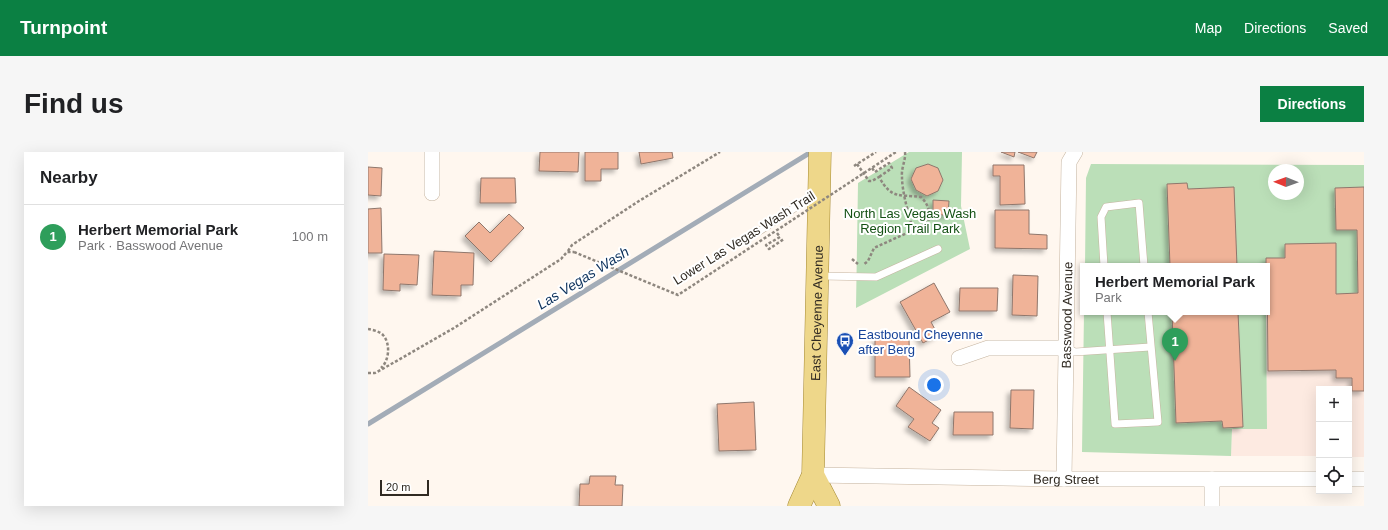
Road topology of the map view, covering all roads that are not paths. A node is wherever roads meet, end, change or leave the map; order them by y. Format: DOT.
graph roads {
  1 [pos="432,152"];
  2 [pos="820,152"];
  3 [pos="1075,152"];
  4 [pos="819,188"];
  5 [pos="432,193"];
  6 [pos="758,232"];
  7 [pos="938,249"];
  8 [pos="1104,263"];
  9 [pos="1144,263"];
  10 [pos="817,276"];
  11 [pos="1106,315"];
  12 [pos="1148,315"];
  13 [pos="1150,347"];
  14 [pos="1066,348"];
  15 [pos="1109,350"];
  16 [pos="959,358"];
  17 [pos="813,475"];
  18 [pos="1064,479"];
  19 [pos="1212,479"];
  20 [pos="1316,479"];
  21 [pos="1352,479"];
  22 [pos="1364,479"];
  23 [pos="799,506"];
  24 [pos="829,506"];
  25 [pos="1212,506"];
  1 -- 5 [label="street"];
  2 -- 4 [label="main road, East Cheyenne Avenue"];
  3 -- 14 [label="street, Basswood Avenue"];
  4 -- 6 [label="lane"];
  4 -- 10 [label="main road, East Cheyenne Avenue"];
  7 -- 10 [label="lane"];
  8 -- 9 [label="lane"];
  10 -- 17 [label="main road, East Cheyenne Avenue"];
  11 -- 15 [label="lane"];
  12 -- 13 [label="lane"];
  13 -- 15 [label="lane"];
  13 -- 15 [label="lane"];
  14 -- 15 [label="lane"];
  14 -- 16 [label="street"];
  14 -- 18 [label="street, Basswood Avenue"];
  17 -- 18 [label="street, Berg Street"];
  17 -- 23 [label="main road, East Cheyenne Avenue"];
  17 -- 24 [label="main road, East Cheyenne Avenue"];
  18 -- 19 [label="street, Berg Street"];
  19 -- 20 [label="street, Berg Street"];
  19 -- 25 [label="street"];
  21 -- 22 [label="street"];
}
